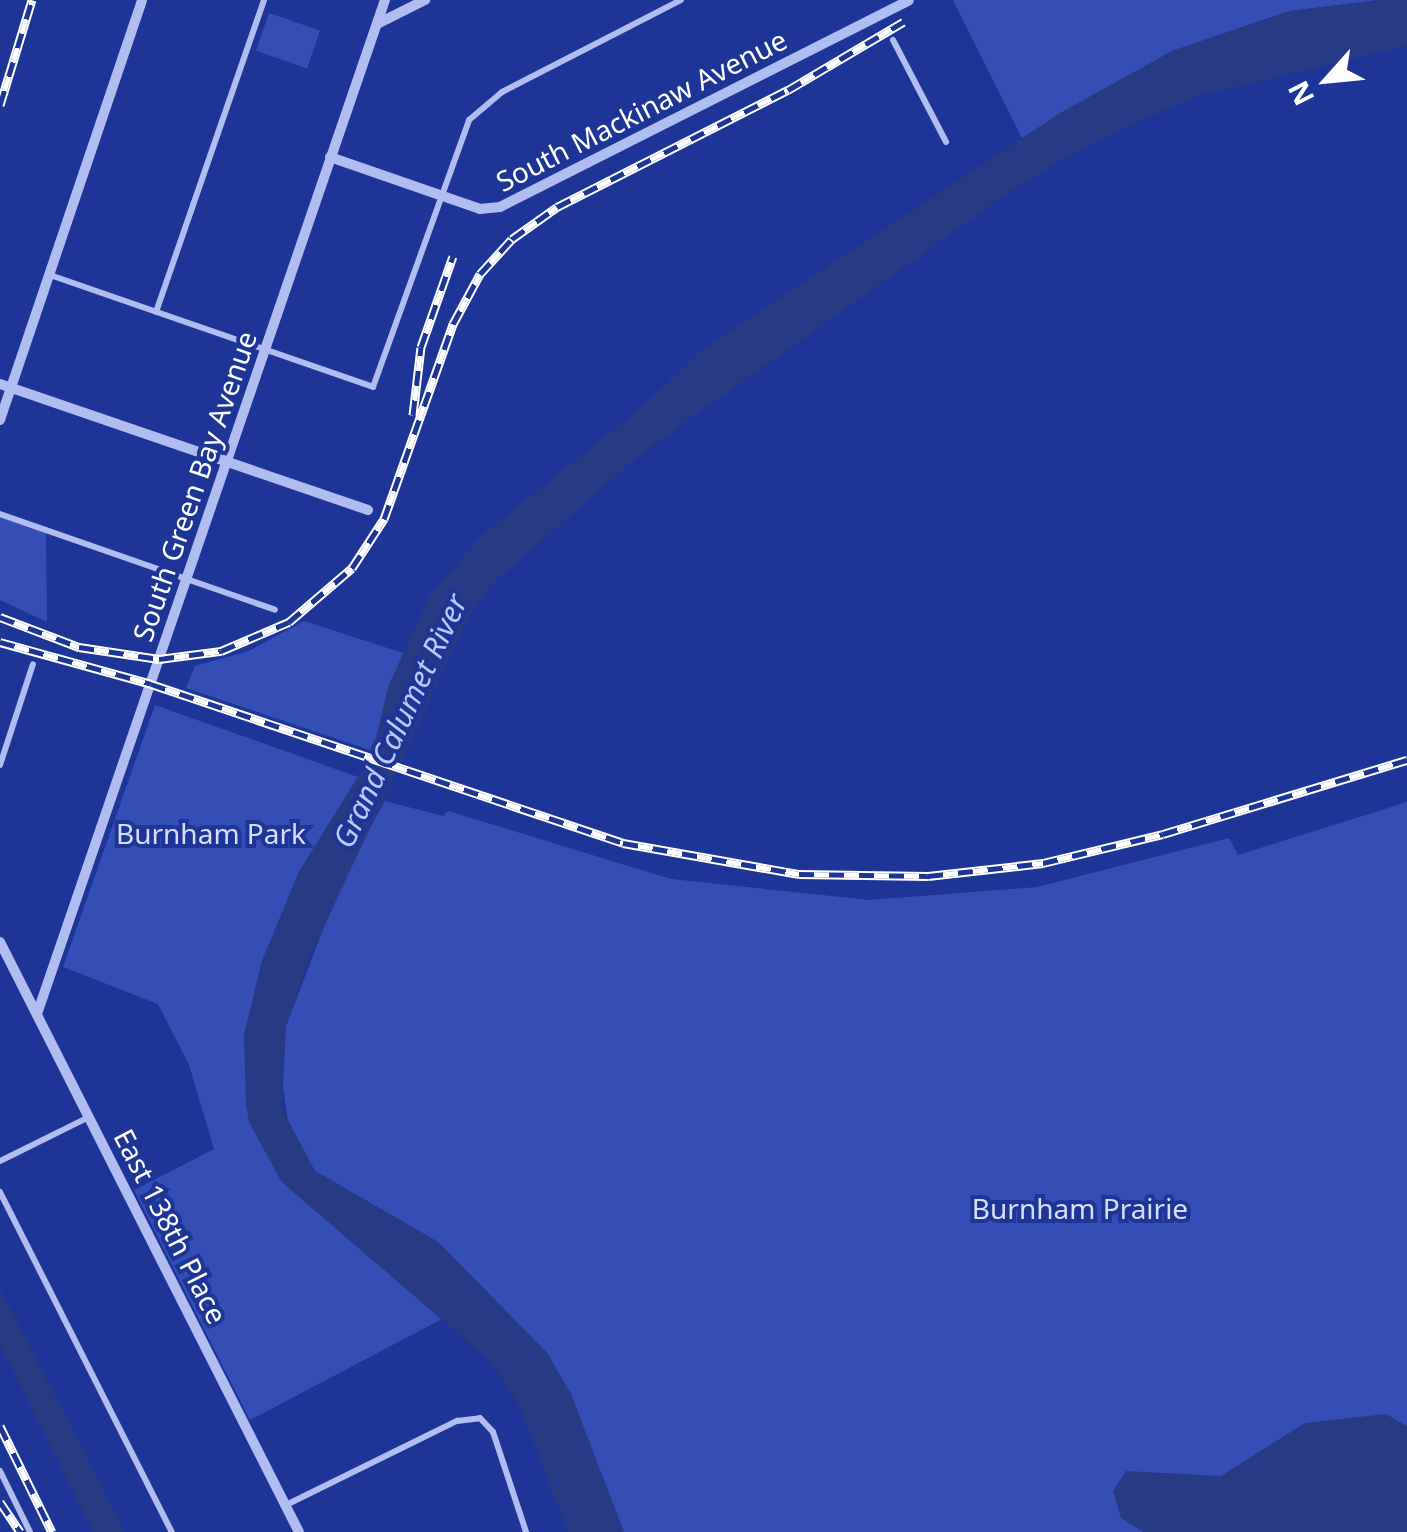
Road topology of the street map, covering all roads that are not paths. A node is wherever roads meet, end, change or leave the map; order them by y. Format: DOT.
graph roads {
  1 [pos="142,0"];
  2 [pos="264,0"];
  3 [pos="385,0"];
  4 [pos="425,0"];
  5 [pos="681,0"];
  6 [pos="909,0"];
  7 [pos="377,24"];
  8 [pos="893,40"];
  9 [pos="946,142"];
  10 [pos="330,157"];
  11 [pos="442,196"];
  12 [pos="50,276"];
  13 [pos="156,312"];
  14 [pos="264,349"];
  15 [pos="6,386"];
  16 [pos="0,420"];
  17 [pos="226,461"];
  18 [pos="368,510"];
  19 [pos="0,514"];
  20 [pos="185,579"];
  21 [pos="275,610"];
  22 [pos="33,664"];
  23 [pos="0,765"];
  24 [pos="0,942"];
  25 [pos="37,1014"];
  26 [pos="90,1117"];
  27 [pos="0,1161"];
  28 [pos="0,1192"];
  29 [pos="0,1471"];
  30 [pos="286,1505"];
  31 [pos="30,1532"];
  32 [pos="172,1532"];
  33 [pos="300,1532"];
  34 [pos="526,1532"];
  1 -- 12 [label="street"];
  2 -- 13 [label="lane"];
  3 -- 7 [label="street, South Green Bay Avenue"];
  4 -- 7 [label="street"];
  5 -- 11 [label="lane"];
  6 -- 11 [label="street, South Mackinaw Avenue"];
  7 -- 10 [label="street, South Green Bay Avenue"];
  8 -- 9 [label="lane"];
  10 -- 11 [label="street, South Mackinaw Avenue"];
  10 -- 14 [label="street, South Green Bay Avenue"];
  11 -- 14 [label="lane"];
  12 -- 13 [label="lane"];
  12 -- 15 [label="street"];
  13 -- 14 [label="lane"];
  14 -- 17 [label="street, South Green Bay Avenue"];
  15 -- 16 [label="street"];
  15 -- 17 [label="street"];
  17 -- 18 [label="street"];
  17 -- 20 [label="street, South Green Bay Avenue"];
  19 -- 20 [label="lane"];
  20 -- 21 [label="lane"];
  20 -- 25 [label="street, South Green Bay Avenue"];
  22 -- 23 [label="lane"];
  24 -- 25 [label="street, East 138th Place"];
  25 -- 26 [label="street, East 138th Place"];
  26 -- 27 [label="lane"];
  26 -- 30 [label="street, East 138th Place"];
  28 -- 32 [label="lane"];
  29 -- 31 [label="lane"];
  30 -- 33 [label="street, East 138th Place"];
  30 -- 34 [label="lane"];
}
